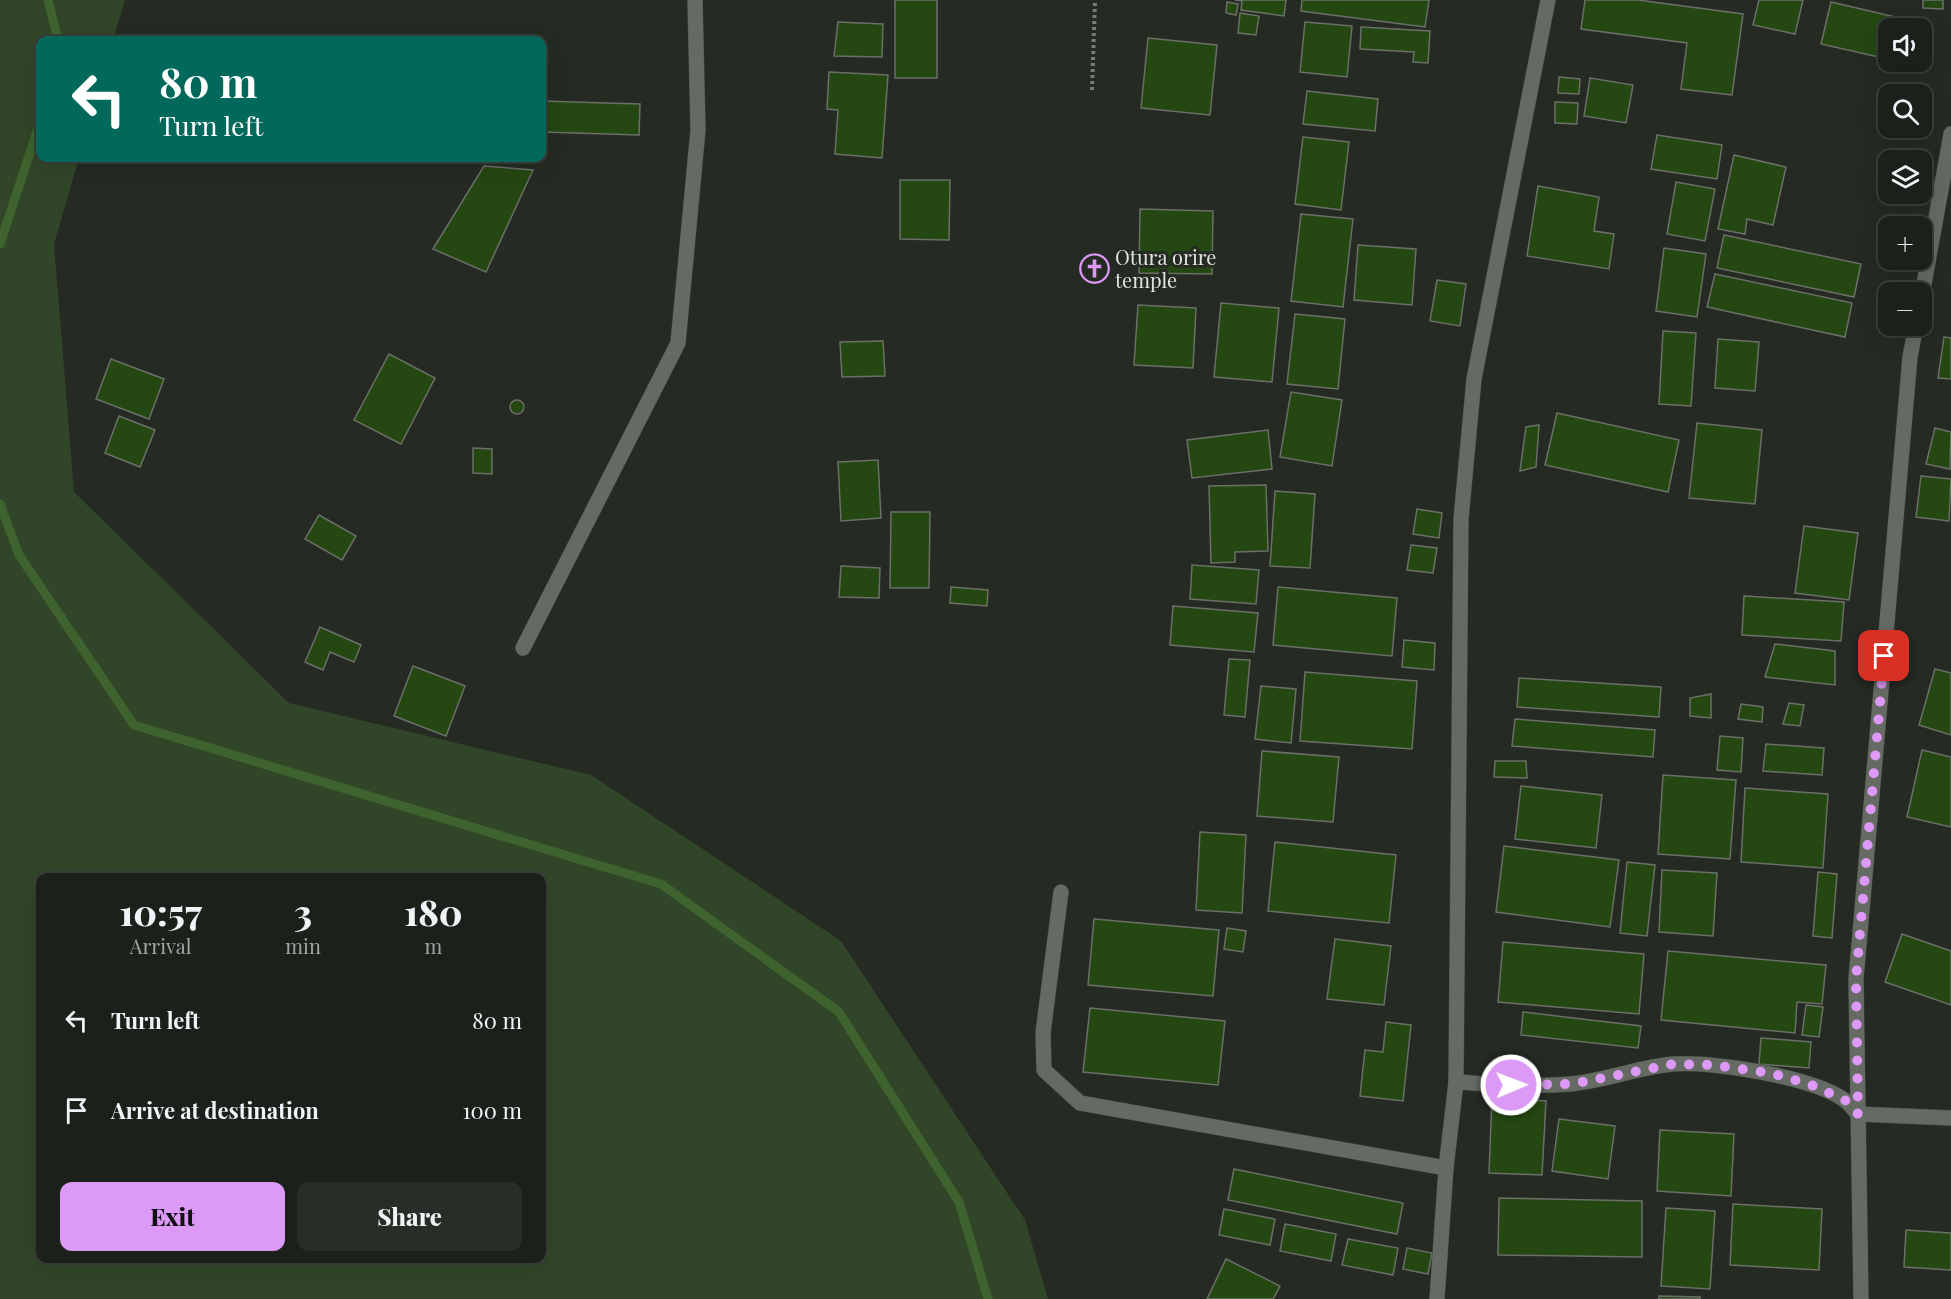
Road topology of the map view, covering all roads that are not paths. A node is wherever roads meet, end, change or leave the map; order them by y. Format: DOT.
graph roads {
  1 [pos="695,0"];
  2 [pos="1548,0"];
  3 [pos="1951,134"];
  4 [pos="1924,282"];
  5 [pos="1914,336"];
  6 [pos="523,648"];
  7 [pos="1062,892"];
  8 [pos="1456,1082"];
  9 [pos="1858,1114"];
  10 [pos="1951,1118"];
  11 [pos="1446,1168"];
  12 [pos="1437,1299"];
  13 [pos="1861,1299"];
  1 -- 6 [label="street"];
  2 -- 8 [label="street"];
  3 -- 4 [label="street"];
  5 -- 9 [label="street"];
  7 -- 11 [label="street"];
  8 -- 9 [label="street"];
  8 -- 11 [label="street"];
  9 -- 10 [label="street"];
  9 -- 13 [label="street"];
  11 -- 12 [label="street"];
}
